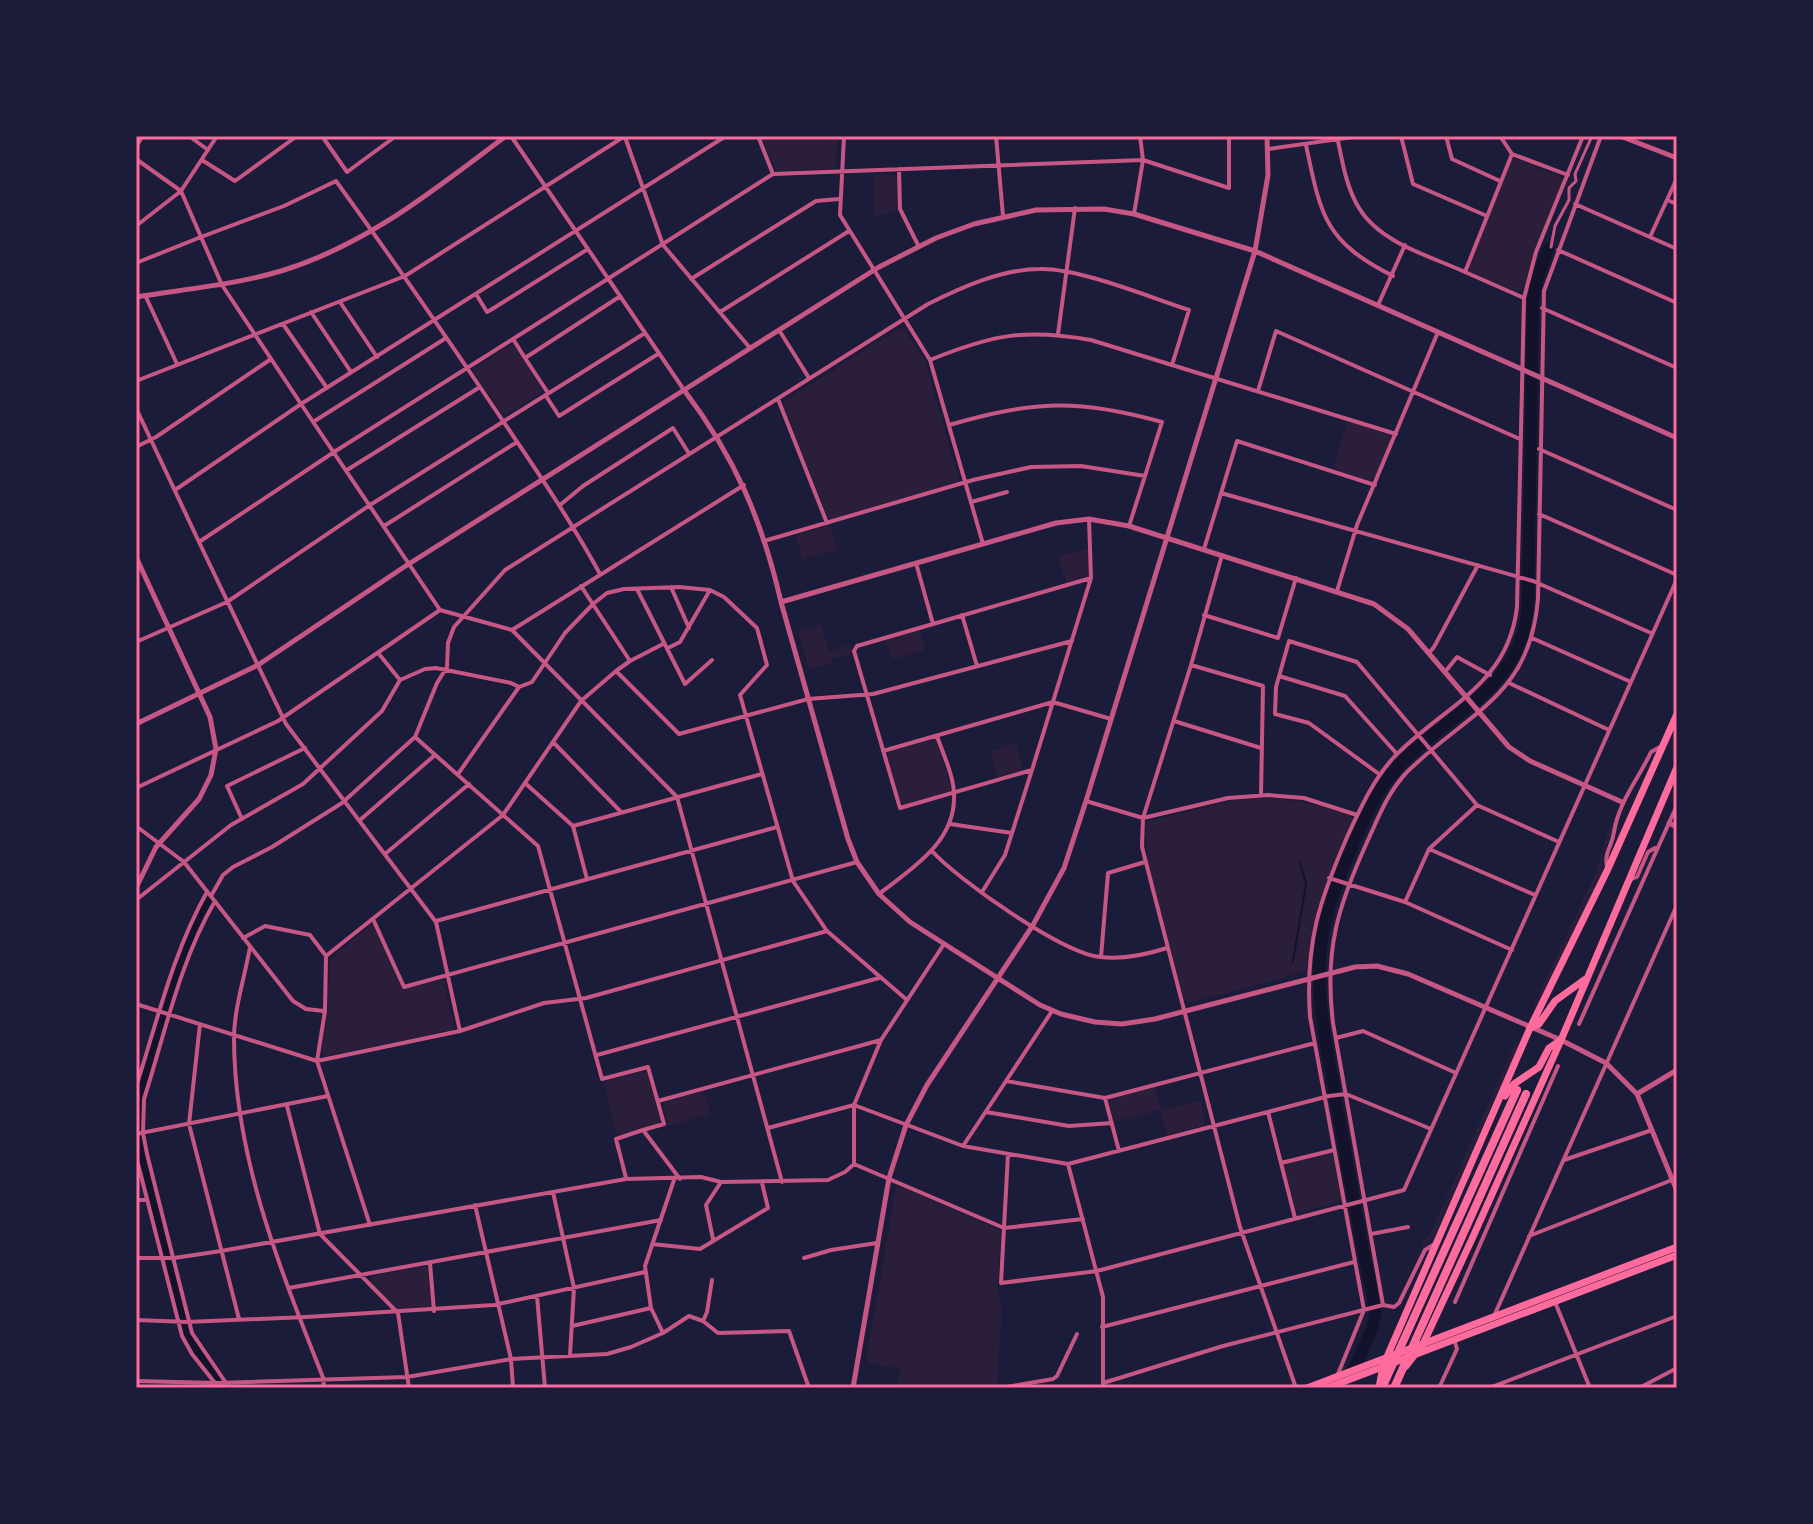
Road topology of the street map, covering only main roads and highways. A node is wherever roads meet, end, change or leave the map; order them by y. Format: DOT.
graph roads {
  1 [pos="1677,714"];
  2 [pos="1677,767"];
  3 [pos="1588,975"];
  4 [pos="1530,1028"];
  5 [pos="1561,1040"];
  6 [pos="1499,1104"];
  7 [pos="1677,1247"];
  8 [pos="1677,1255"];
  9 [pos="1492,1321"];
  10 [pos="1423,1344"];
  11 [pos="1416,1354"];
  12 [pos="1387,1357"];
  13 [pos="1383,1366"];
  14 [pos="1341,1377"];
  15 [pos="1307,1388"];
  16 [pos="1329,1388"];
  17 [pos="1380,1388"];
  18 [pos="1395,1388"];
  1 -- 4 [label="main road"];
  2 -- 3 [label="main road"];
  3 -- 4 [label="main road"];
  3 -- 5 [label="main road"];
  4 -- 6 [label="main road"];
  5 -- 6 [label="main road"];
  5 -- 10 [label="main road"];
  6 -- 12 [label="main road"];
  7 -- 9 [label="main road"];
  8 -- 9 [label="main road"];
  9 -- 10 [label="main road"];
  9 -- 11 [label="main road"];
  10 -- 11 [label="main road"];
  10 -- 12 [label="main road"];
  11 -- 13 [label="main road"];
  11 -- 18 [label="main road"];
  12 -- 13 [label="main road"];
  12 -- 14 [label="main road"];
  13 -- 14 [label="main road"];
  13 -- 17 [label="main road"];
  14 -- 15 [label="main road"];
  14 -- 16 [label="main road"];
  17 -- 18 [label="highway"];
}
